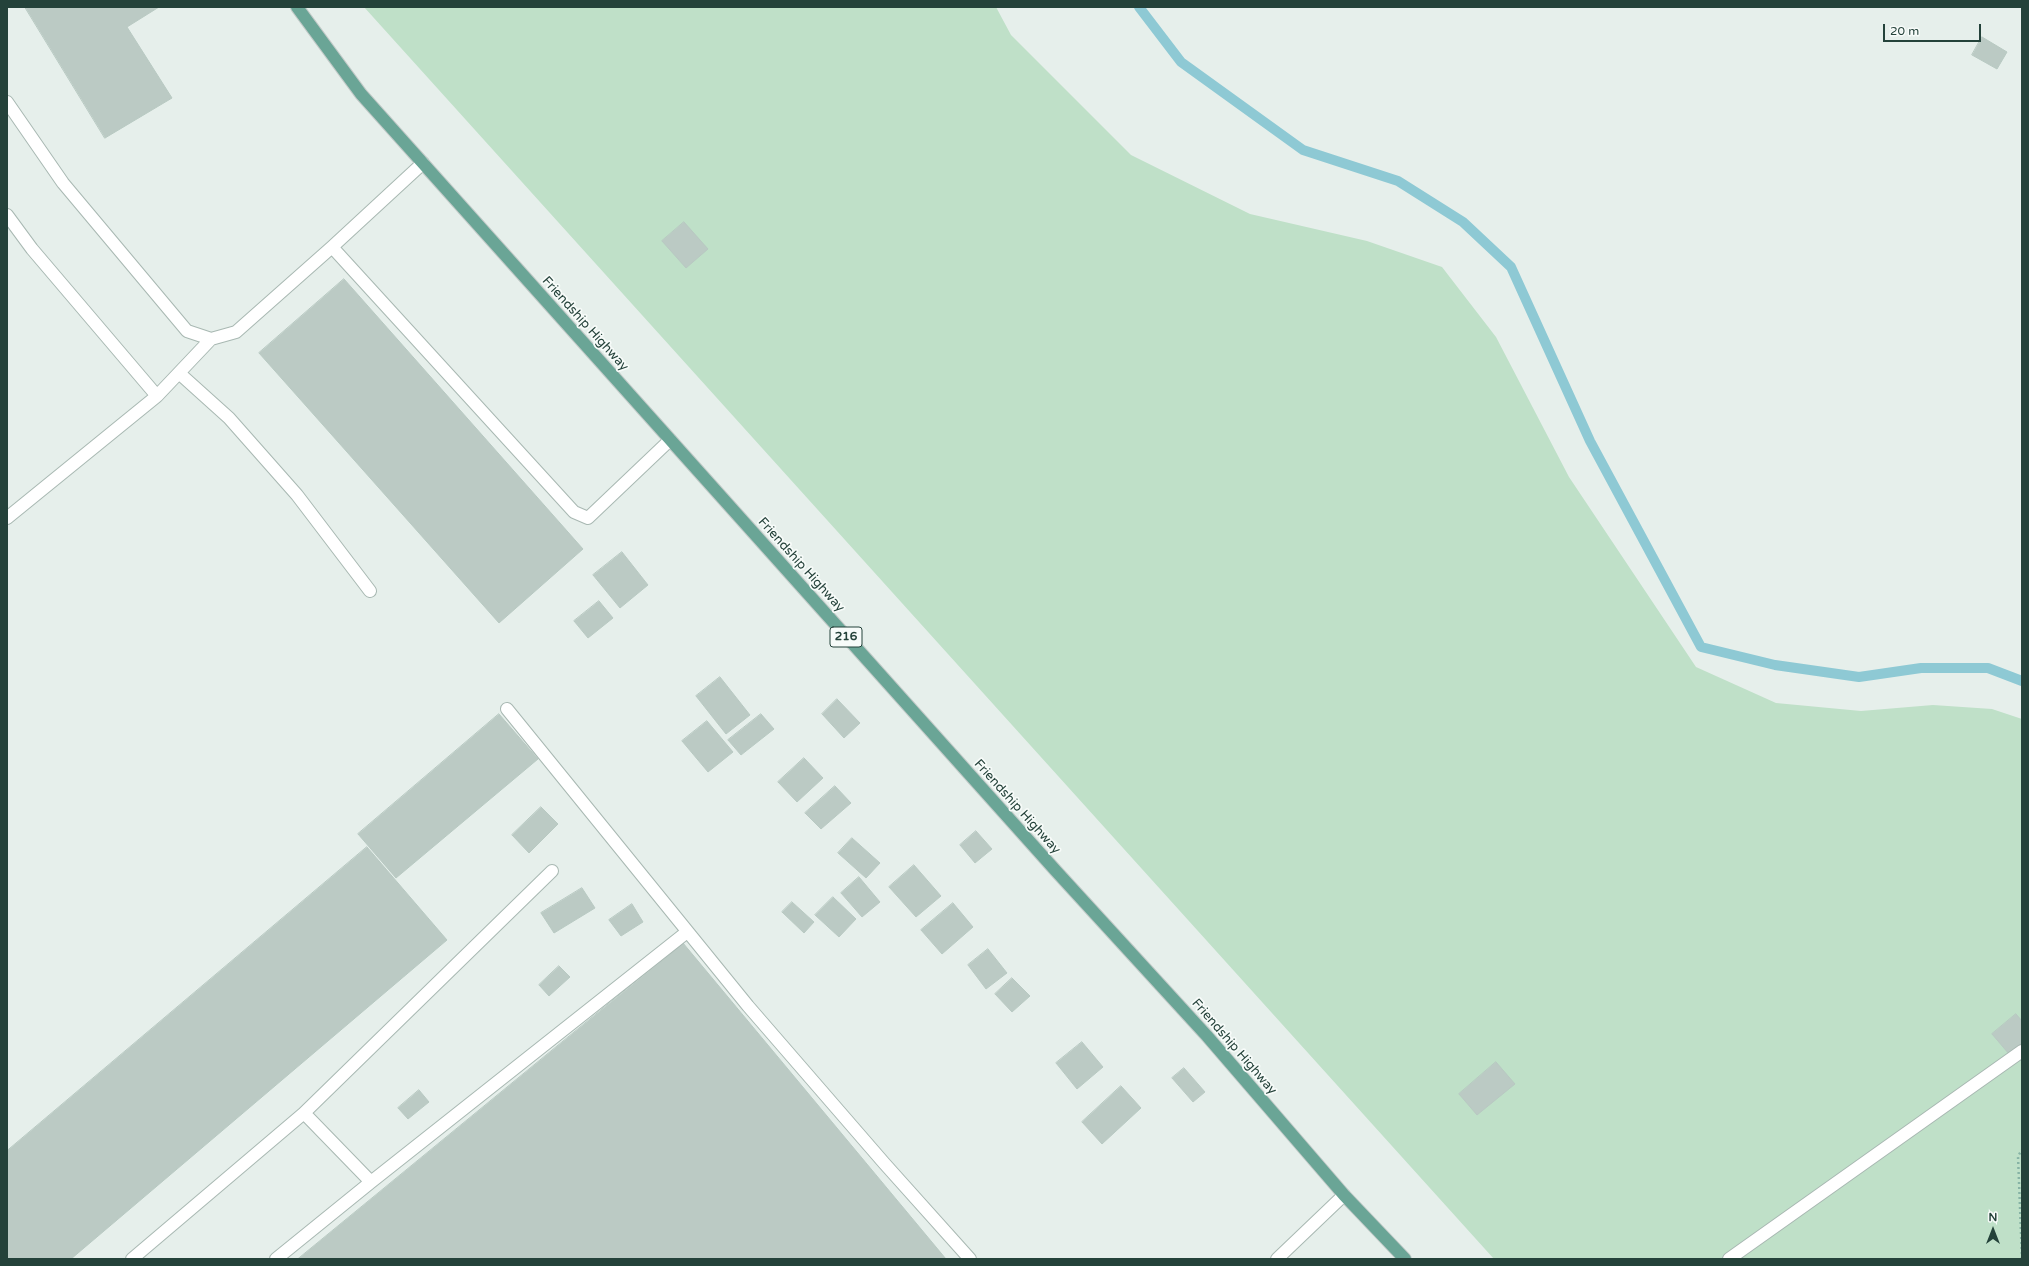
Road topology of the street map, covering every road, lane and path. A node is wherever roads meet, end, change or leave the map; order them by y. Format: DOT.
graph roads {
  1 [pos="297,7"];
  2 [pos="7,102"];
  3 [pos="423,163"];
  4 [pos="7,215"];
  5 [pos="332,247"];
  6 [pos="211,339"];
  7 [pos="179,373"];
  8 [pos="157,396"];
  9 [pos="670,440"];
  10 [pos="7,518"];
  11 [pos="370,591"];
  12 [pos="506,709"];
  13 [pos="552,871"];
  14 [pos="687,932"];
  15 [pos="2022,1051"];
  16 [pos="304,1113"];
  17 [pos="2022,1150"];
  18 [pos="371,1182"];
  19 [pos="1344,1195"];
  20 [pos="132,1259"];
  21 [pos="276,1259"];
  22 [pos="970,1259"];
  23 [pos="1277,1259"];
  24 [pos="1405,1259"];
  25 [pos="1729,1259"];
  26 [pos="2022,1259"];
  1 -- 3 [label="main road, Friendship Highway / 216"];
  2 -- 6 [label="street"];
  3 -- 5 [label="street"];
  3 -- 9 [label="main road, Friendship Highway / 216"];
  4 -- 8 [label="street"];
  5 -- 6 [label="street"];
  5 -- 9 [label="street"];
  6 -- 7 [label="street"];
  7 -- 8 [label="street"];
  7 -- 11 [label="street"];
  8 -- 10 [label="street"];
  9 -- 19 [label="main road, Friendship Highway / 216"];
  12 -- 14 [label="street"];
  13 -- 16 [label="street"];
  14 -- 18 [label="street"];
  14 -- 22 [label="street"];
  15 -- 25 [label="street"];
  16 -- 18 [label="street"];
  16 -- 20 [label="street"];
  17 -- 26 [label="path"];
  18 -- 21 [label="street"];
  19 -- 23 [label="street"];
  19 -- 24 [label="main road, Friendship Highway / 216"];
}
